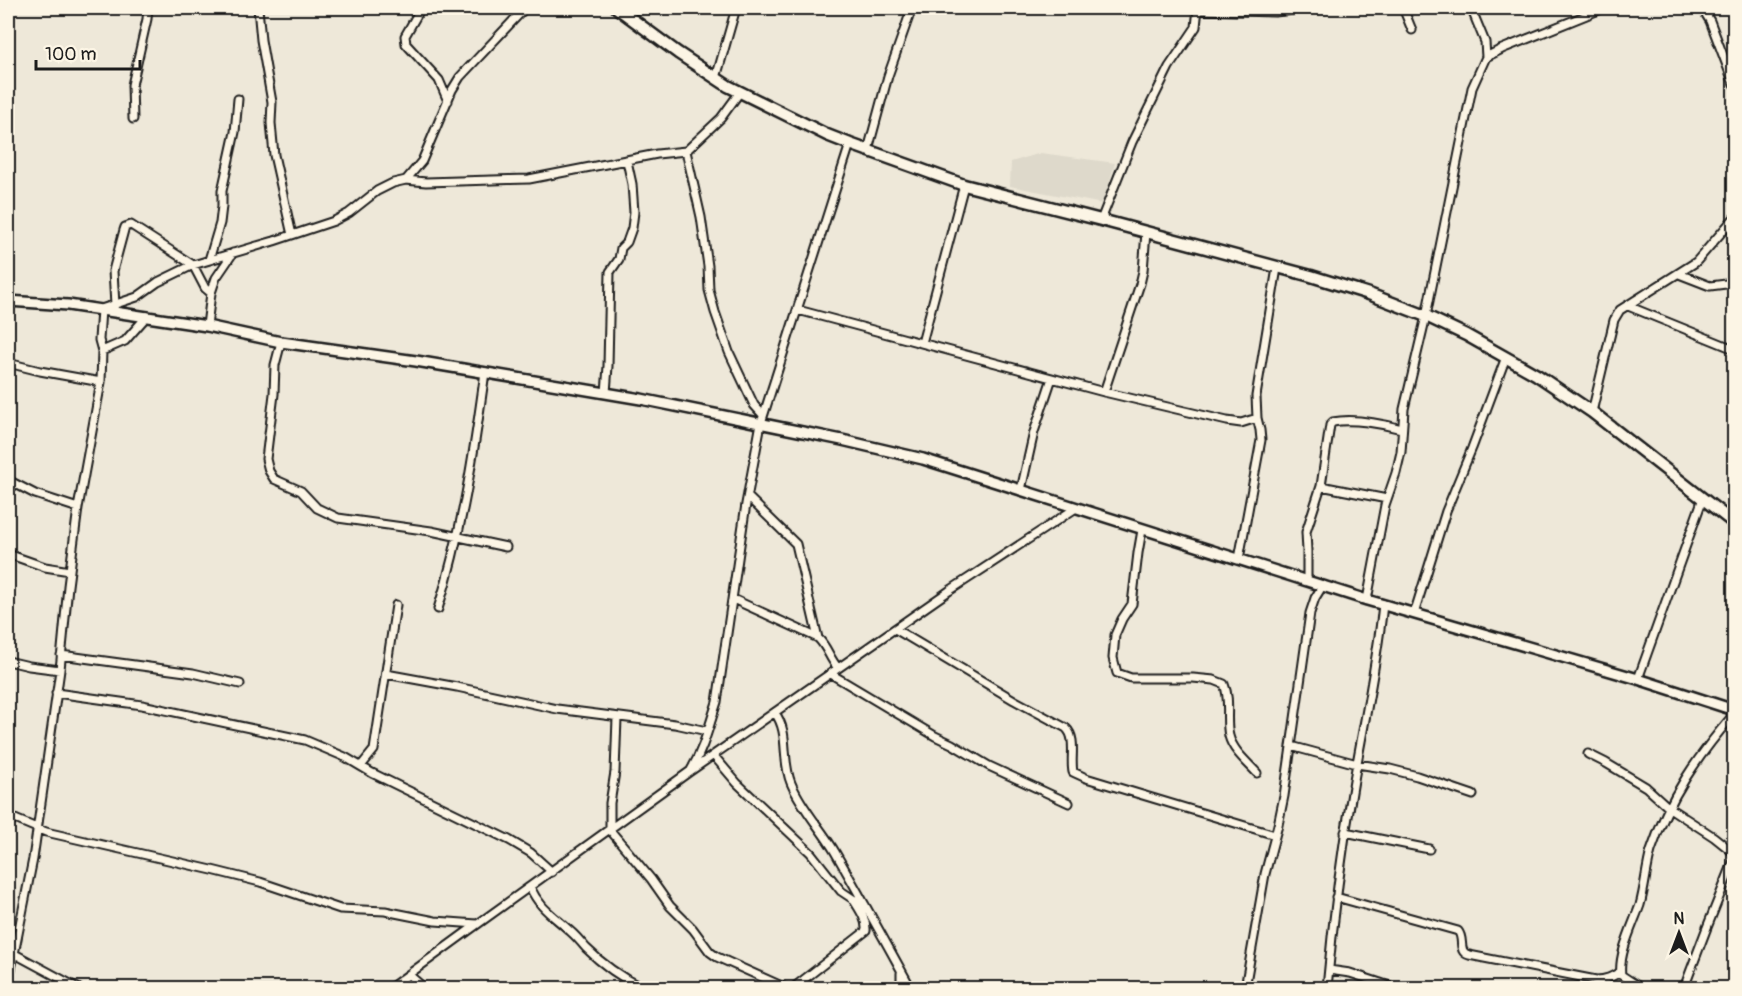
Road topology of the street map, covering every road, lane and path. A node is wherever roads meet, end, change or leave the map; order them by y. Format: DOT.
graph roads {
  1 [pos="148,8"];
  2 [pos="258,8"];
  3 [pos="421,8"];
  4 [pos="525,8"];
  5 [pos="617,8"];
  6 [pos="736,8"];
  7 [pos="912,8"];
  8 [pos="1314,8"];
  9 [pos="1403,8"];
  10 [pos="1471,8"];
  11 [pos="1604,8"];
  12 [pos="1702,8"];
  13 [pos="1198,9"];
  14 [pos="1412,30"];
  15 [pos="1486,57"];
  16 [pos="716,78"];
  17 [pos="1734,84"];
  18 [pos="740,92"];
  19 [pos="238,99"];
  20 [pos="448,101"];
  21 [pos="134,119"];
  22 [pos="850,144"];
  23 [pos="868,150"];
  24 [pos="686,151"];
  25 [pos="627,161"];
  26 [pos="406,180"];
  27 [pos="964,185"];
  28 [pos="1734,218"];
  29 [pos="1101,220"];
  30 [pos="1146,232"];
  31 [pos="292,235"];
  32 [pos="233,254"];
  33 [pos="209,260"];
  34 [pos="193,265"];
  35 [pos="1277,268"];
  36 [pos="1679,274"];
  37 [pos="1734,284"];
  38 [pos="211,293"];
  39 [pos="8,301"];
  40 [pos="115,304"];
  41 [pos="1628,306"];
  42 [pos="101,309"];
  43 [pos="798,310"];
  44 [pos="147,316"];
  45 [pos="1426,316"];
  46 [pos="207,326"];
  47 [pos="281,342"];
  48 [pos="922,344"];
  49 [pos="1734,349"];
  50 [pos="102,351"];
  51 [pos="1506,357"];
  52 [pos="8,363"];
  53 [pos="485,372"];
  54 [pos="1052,378"];
  55 [pos="101,382"];
  56 [pos="1104,392"];
  57 [pos="606,393"];
  58 [pos="1592,412"];
  59 [pos="1257,418"];
  60 [pos="762,419"];
  61 [pos="1402,429"];
  62 [pos="8,480"];
  63 [pos="1321,486"];
  64 [pos="1021,490"];
  65 [pos="748,497"];
  66 [pos="1703,498"];
  67 [pos="1387,499"];
  68 [pos="78,508"];
  69 [pos="1076,508"];
  70 [pos="1734,523"];
  71 [pos="1142,530"];
  72 [pos="458,537"];
  73 [pos="506,547"];
  74 [pos="8,554"];
  75 [pos="1239,559"];
  76 [pos="70,571"];
  77 [pos="1307,580"];
  78 [pos="1323,585"];
  79 [pos="733,599"];
  80 [pos="1366,600"];
  81 [pos="1383,604"];
  82 [pos="396,605"];
  83 [pos="438,609"];
  84 [pos="1414,614"];
  85 [pos="895,629"];
  86 [pos="818,638"];
  87 [pos="61,655"];
  88 [pos="8,661"];
  89 [pos="838,668"];
  90 [pos="60,670"];
  91 [pos="386,674"];
  92 [pos="831,674"];
  93 [pos="1638,679"];
  94 [pos="240,684"];
  95 [pos="56,693"];
  96 [pos="1734,712"];
  97 [pos="775,713"];
  98 [pos="617,718"];
  99 [pos="707,731"];
  100 [pos="1291,746"];
  101 [pos="1588,754"];
  102 [pos="714,756"];
  103 [pos="1357,764"];
  104 [pos="361,766"];
  105 [pos="689,772"];
  106 [pos="1257,773"];
  107 [pos="1473,795"];
  108 [pos="1069,803"];
  109 [pos="1668,807"];
  110 [pos="8,816"];
  111 [pos="37,829"];
  112 [pos="610,830"];
  113 [pos="1346,832"];
  114 [pos="1275,835"];
  115 [pos="1429,849"];
  116 [pos="1734,853"];
  117 [pos="1734,860"];
  118 [pos="552,872"];
  119 [pos="530,887"];
  120 [pos="1336,897"];
  121 [pos="853,900"];
  122 [pos="865,905"];
  123 [pos="477,924"];
  124 [pos="8,939"];
  125 [pos="16,943"];
  126 [pos="13,952"];
  127 [pos="901,970"];
  128 [pos="1329,970"];
  129 [pos="1620,972"];
  130 [pos="410,975"];
  131 [pos="8,984"];
  132 [pos="1627,985"];
  133 [pos="78,988"];
  134 [pos="390,988"];
  135 [pos="424,988"];
  136 [pos="642,988"];
  137 [pos="786,988"];
  138 [pos="793,988"];
  139 [pos="901,988"];
  140 [pos="911,988"];
  141 [pos="1245,988"];
  142 [pos="1327,988"];
  143 [pos="1396,988"];
  144 [pos="1641,988"];
  145 [pos="1684,988"];
  1 -- 21 [label="street"];
  2 -- 31 [label="street"];
  3 -- 20 [label="street"];
  4 -- 20 [label="street"];
  5 -- 16 [label="highway"];
  6 -- 16 [label="street"];
  7 -- 23 [label="street"];
  8 -- 13 [label="street"];
  9 -- 14 [label="street"];
  10 -- 15 [label="street"];
  11 -- 15 [label="street"];
  12 -- 17 [label="street"];
  13 -- 29 [label="street"];
  15 -- 45 [label="street"];
  16 -- 18 [label="highway"];
  18 -- 22 [label="highway"];
  18 -- 24 [label="street"];
  19 -- 33 [label="street"];
  20 -- 26 [label="street"];
  22 -- 23 [label="highway"];
  22 -- 43 [label="street"];
  23 -- 27 [label="highway"];
  24 -- 25 [label="street"];
  24 -- 60 [label="street"];
  25 -- 26 [label="street"];
  25 -- 57 [label="street"];
  26 -- 31 [label="street"];
  27 -- 29 [label="highway"];
  27 -- 48 [label="street"];
  28 -- 36 [label="street"];
  29 -- 30 [label="highway"];
  30 -- 35 [label="highway"];
  30 -- 56 [label="street"];
  31 -- 32 [label="street"];
  32 -- 33 [label="street"];
  32 -- 38 [label="street"];
  33 -- 34 [label="street"];
  34 -- 38 [label="street"];
  34 -- 40 [label="street"];
  34 -- 40 [label="street"];
  35 -- 45 [label="highway"];
  35 -- 59 [label="street"];
  36 -- 37 [label="street"];
  36 -- 41 [label="street"];
  38 -- 46 [label="street"];
  39 -- 42 [label="main road"];
  40 -- 42 [label="street"];
  41 -- 49 [label="street"];
  41 -- 58 [label="street"];
  42 -- 44 [label="main road"];
  42 -- 50 [label="street"];
  43 -- 48 [label="street"];
  43 -- 60 [label="street"];
  44 -- 46 [label="main road"];
  44 -- 50 [label="street"];
  45 -- 51 [label="highway"];
  45 -- 61 [label="street"];
  46 -- 47 [label="main road"];
  47 -- 53 [label="main road"];
  47 -- 72 [label="street"];
  48 -- 54 [label="street"];
  50 -- 55 [label="street"];
  51 -- 58 [label="highway"];
  51 -- 84 [label="street"];
  52 -- 55 [label="street"];
  53 -- 57 [label="main road"];
  53 -- 72 [label="street"];
  54 -- 56 [label="street"];
  54 -- 64 [label="street"];
  55 -- 68 [label="street"];
  56 -- 59 [label="street"];
  57 -- 60 [label="main road"];
  58 -- 66 [label="highway"];
  59 -- 75 [label="street"];
  60 -- 64 [label="main road"];
  60 -- 65 [label="street"];
  61 -- 63 [label="street"];
  61 -- 67 [label="street"];
  62 -- 68 [label="street"];
  63 -- 67 [label="street"];
  63 -- 77 [label="street"];
  64 -- 69 [label="main road"];
  65 -- 79 [label="street"];
  65 -- 86 [label="street"];
  66 -- 70 [label="highway"];
  66 -- 93 [label="street"];
  67 -- 80 [label="street"];
  68 -- 76 [label="street"];
  69 -- 71 [label="main road"];
  69 -- 85 [label="street"];
  71 -- 75 [label="main road"];
  71 -- 106 [label="street"];
  72 -- 73 [label="street"];
  72 -- 83 [label="street"];
  74 -- 76 [label="street"];
  75 -- 77 [label="main road"];
  76 -- 87 [label="street"];
  77 -- 78 [label="main road"];
  78 -- 80 [label="main road"];
  78 -- 100 [label="street"];
  79 -- 86 [label="street"];
  79 -- 99 [label="street"];
  80 -- 81 [label="main road"];
  81 -- 84 [label="main road"];
  81 -- 103 [label="street"];
  82 -- 91 [label="street"];
  84 -- 93 [label="main road"];
  85 -- 89 [label="street"];
  85 -- 114 [label="street"];
  86 -- 89 [label="street"];
  87 -- 90 [label="street"];
  87 -- 94 [label="street"];
  88 -- 90 [label="street"];
  89 -- 92 [label="street"];
  90 -- 95 [label="street"];
  91 -- 98 [label="street"];
  91 -- 104 [label="street"];
  92 -- 97 [label="street"];
  92 -- 108 [label="street"];
  93 -- 96 [label="main road"];
  95 -- 104 [label="street"];
  95 -- 111 [label="street"];
  96 -- 109 [label="street"];
  97 -- 102 [label="street"];
  97 -- 122 [label="street"];
  98 -- 99 [label="street"];
  98 -- 112 [label="street"];
  99 -- 105 [label="street"];
  100 -- 103 [label="street"];
  100 -- 114 [label="street"];
  101 -- 109 [label="street"];
  102 -- 105 [label="street"];
  102 -- 121 [label="street"];
  103 -- 107 [label="street"];
  103 -- 113 [label="street"];
  104 -- 118 [label="street"];
  105 -- 112 [label="street"];
  109 -- 116 [label="street"];
  109 -- 129 [label="street"];
  110 -- 111 [label="street"];
  111 -- 123 [label="street"];
  111 -- 125 [label="street"];
  112 -- 118 [label="street"];
  112 -- 137 [label="street"];
  113 -- 115 [label="street"];
  113 -- 120 [label="street"];
  114 -- 141 [label="street"];
  117 -- 145 [label="street"];
  118 -- 119 [label="street"];
  119 -- 123 [label="street"];
  119 -- 136 [label="street"];
  120 -- 128 [label="street"];
  120 -- 129 [label="street"];
  121 -- 122 [label="street"];
  121 -- 138 [label="street"];
  122 -- 127 [label="street"];
  123 -- 130 [label="street"];
  124 -- 125 [label="street"];
  125 -- 126 [label="street"];
  126 -- 131 [label="street"];
  126 -- 133 [label="street"];
  127 -- 139 [label="street"];
  127 -- 140 [label="street"];
  128 -- 142 [label="street"];
  128 -- 143 [label="street"];
  129 -- 132 [label="street"];
  130 -- 134 [label="street"];
  130 -- 135 [label="street"];
  132 -- 144 [label="street"];
}
